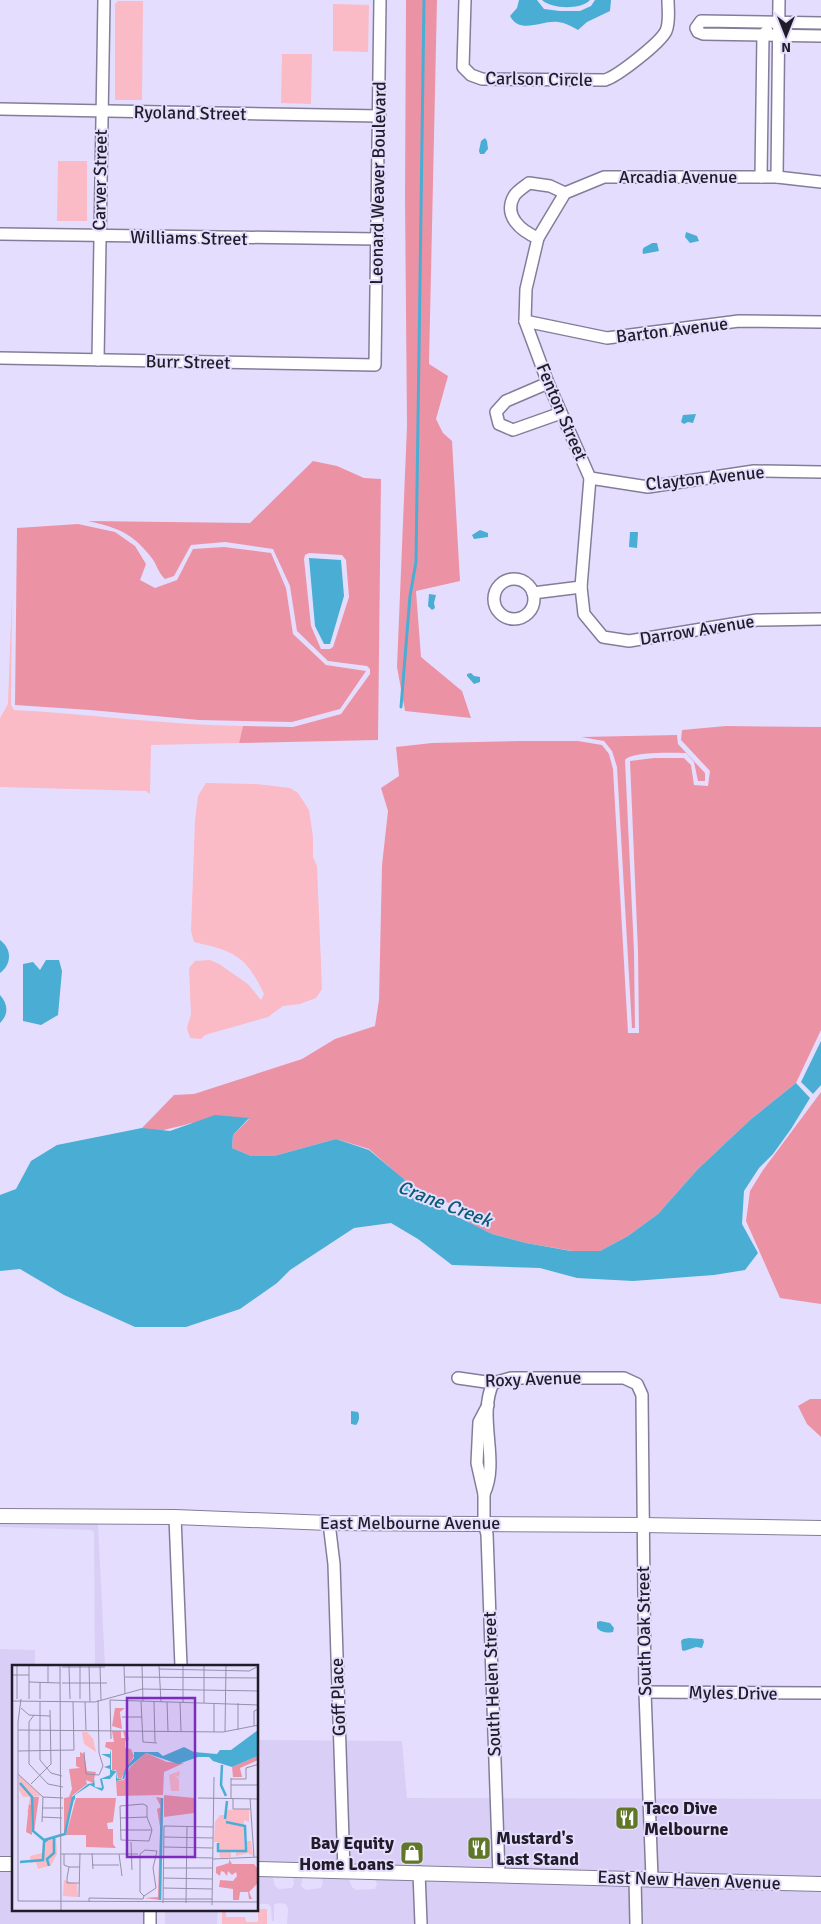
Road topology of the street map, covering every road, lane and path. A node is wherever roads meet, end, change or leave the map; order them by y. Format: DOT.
graph roads {
  1 [pos="104,0"];
  2 [pos="380,0"];
  3 [pos="465,0"];
  4 [pos="668,0"];
  5 [pos="779,0"];
  6 [pos="779,23"];
  7 [pos="821,23"];
  8 [pos="763,35"];
  9 [pos="779,35"];
  10 [pos="821,36"];
  11 [pos="0,109"];
  12 [pos="102,111"];
  13 [pos="380,116"];
  14 [pos="761,177"];
  15 [pos="777,177"];
  16 [pos="821,182"];
  17 [pos="565,193"];
  18 [pos="0,234"];
  19 [pos="99,237"];
  20 [pos="538,238"];
  21 [pos="378,239"];
  22 [pos="526,321"];
  23 [pos="821,322"];
  24 [pos="0,358"];
  25 [pos="98,360"];
  26 [pos="375,365"];
  27 [pos="548,383"];
  28 [pos="560,413"];
  29 [pos="821,472"];
  30 [pos="590,478"];
  31 [pos="581,587"];
  32 [pos="533,593"];
  33 [pos="584,614"];
  34 [pos="821,619"];
  35 [pos="458,1378"];
  36 [pos="493,1384"];
  37 [pos="637,1384"];
  38 [pos="0,1516"];
  39 [pos="175,1518"];
  40 [pos="328,1523"];
  41 [pos="484,1524"];
  42 [pos="642,1525"];
  43 [pos="821,1528"];
  44 [pos="181,1665"];
  45 [pos="645,1692"];
  46 [pos="821,1693"];
  47 [pos="259,1868"];
  48 [pos="344,1871"];
  49 [pos="419,1872"];
  50 [pos="499,1875"];
  51 [pos="635,1878"];
  52 [pos="652,1878"];
  53 [pos="821,1884"];
  54 [pos="421,1924"];
  55 [pos="636,1924"];
  1 -- 12 [label="street, Carver Street"];
  2 -- 13 [label="street, Leonard Weaver Boulevard"];
  3 -- 4 [label="street, Carlson Circle"];
  5 -- 6 [label="street"];
  6 -- 7 [label="street"];
  6 -- 8 [label="street"];
  6 -- 8 [label="street"];
  6 -- 9 [label="street"];
  8 -- 9 [label="street"];
  8 -- 14 [label="street"];
  9 -- 10 [label="street"];
  9 -- 15 [label="street"];
  11 -- 12 [label="street, Ryoland Street"];
  12 -- 13 [label="street, Ryoland Street"];
  12 -- 19 [label="street, Carver Street"];
  13 -- 21 [label="street, Leonard Weaver Boulevard"];
  14 -- 15 [label="street, Arcadia Avenue"];
  14 -- 17 [label="street, Arcadia Avenue"];
  15 -- 16 [label="street, Arcadia Avenue"];
  17 -- 20 [label="street, Fenton Street"];
  17 -- 20 [label="street"];
  18 -- 19 [label="street, Williams Street"];
  19 -- 21 [label="street, Williams Street"];
  19 -- 25 [label="street, Carver Street"];
  20 -- 22 [label="street, Fenton Street"];
  21 -- 26 [label="street, Leonard Weaver Boulevard"];
  22 -- 23 [label="street, Barton Avenue"];
  22 -- 27 [label="street, Fenton Street"];
  24 -- 25 [label="street, Burr Street"];
  25 -- 26 [label="street, Burr Street"];
  27 -- 28 [label="street, Fenton Street"];
  27 -- 28 [label="street"];
  28 -- 30 [label="street, Fenton Street"];
  29 -- 30 [label="street, Clayton Avenue"];
  30 -- 31 [label="street, Fenton Street"];
  31 -- 32 [label="street"];
  31 -- 33 [label="street, Fenton Street"];
  33 -- 34 [label="street, Darrow Avenue"];
  35 -- 36 [label="street, Roxy Avenue"];
  36 -- 37 [label="street, Roxy Avenue"];
  36 -- 41 [label="street, South Helen Street"];
  37 -- 42 [label="street, South Oak Street"];
  38 -- 39 [label="street, East Melbourne Avenue"];
  39 -- 40 [label="street, East Melbourne Avenue"];
  39 -- 44 [label="street"];
  40 -- 41 [label="street, East Melbourne Avenue"];
  40 -- 48 [label="street, Goff Place"];
  41 -- 42 [label="street, East Melbourne Avenue"];
  41 -- 50 [label="street, South Helen Street"];
  42 -- 43 [label="street, East Melbourne Avenue"];
  42 -- 45 [label="street, South Oak Street"];
  45 -- 46 [label="street, Myles Drive"];
  45 -- 52 [label="street, South Oak Street"];
  47 -- 48 [label="street, East New Haven Avenue"];
  48 -- 49 [label="street, East New Haven Avenue"];
  49 -- 50 [label="street, East New Haven Avenue"];
  49 -- 54 [label="street"];
  50 -- 51 [label="street, East New Haven Avenue"];
  51 -- 52 [label="street, East New Haven Avenue"];
  51 -- 55 [label="street"];
  52 -- 53 [label="street, East New Haven Avenue"];
}
